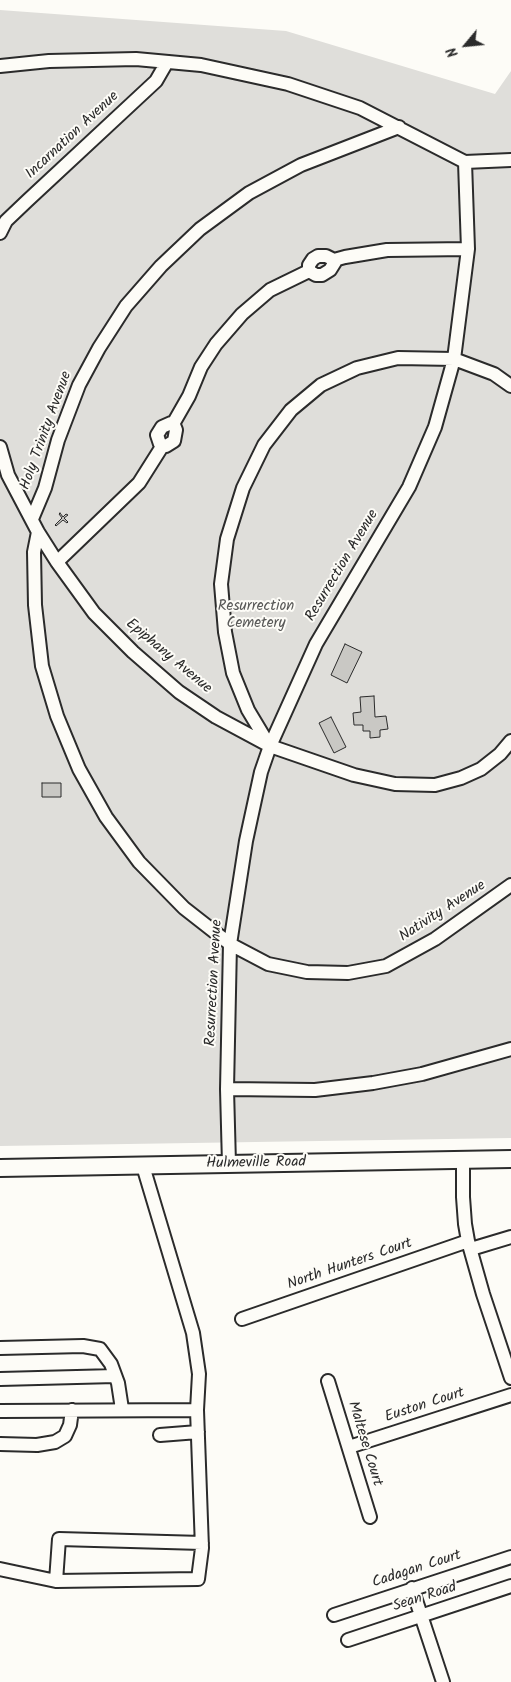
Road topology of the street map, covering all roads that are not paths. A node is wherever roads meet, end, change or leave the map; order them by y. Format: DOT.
graph roads {
  1 [pos="167,62"];
  2 [pos="0,66"];
  3 [pos="399,127"];
  4 [pos="511,160"];
  5 [pos="465,162"];
  6 [pos="0,233"];
  7 [pos="468,248"];
  8 [pos="454,359"];
  9 [pos="511,386"];
  10 [pos="0,448"];
  11 [pos="32,519"];
  12 [pos="38,532"];
  13 [pos="57,562"];
  14 [pos="511,742"];
  15 [pos="270,746"];
  16 [pos="511,886"];
  17 [pos="230,944"];
  18 [pos="511,1050"];
  19 [pos="227,1089"];
  20 [pos="511,1159"];
  21 [pos="463,1160"];
  22 [pos="229,1164"];
  23 [pos="143,1166"];
  24 [pos="0,1168"];
  25 [pos="511,1237"];
  26 [pos="470,1245"];
  27 [pos="242,1319"];
  28 [pos="0,1348"];
  29 [pos="115,1376"];
  30 [pos="511,1378"];
  31 [pos="0,1379"];
  32 [pos="328,1381"];
  33 [pos="511,1395"];
  34 [pos="122,1409"];
  35 [pos="72,1410"];
  36 [pos="197,1410"];
  37 [pos="0,1411"];
  38 [pos="198,1432"];
  39 [pos="160,1435"];
  40 [pos="0,1444"];
  41 [pos="349,1448"];
  42 [pos="370,1517"];
  43 [pos="202,1543"];
  44 [pos="511,1557"];
  45 [pos="0,1570"];
  46 [pos="56,1581"];
  47 [pos="511,1586"];
  48 [pos="412,1588"];
  49 [pos="334,1615"];
  50 [pos="422,1616"];
  51 [pos="348,1640"];
  52 [pos="443,1682"];
  1 -- 2 [label="street"];
  1 -- 3 [label="street"];
  1 -- 6 [label="street, Incarnation Avenue"];
  3 -- 5 [label="street"];
  3 -- 11 [label="street, Holy Trinity Avenue"];
  4 -- 5 [label="street"];
  5 -- 7 [label="street, Resurrection Avenue"];
  7 -- 8 [label="street, Resurrection Avenue"];
  7 -- 13 [label="street"];
  8 -- 9 [label="street"];
  8 -- 15 [label="street, Resurrection Avenue"];
  8 -- 15 [label="street"];
  10 -- 11 [label="street, Epiphany Avenue"];
  11 -- 12 [label="street, Epiphany Avenue"];
  12 -- 13 [label="street, Epiphany Avenue"];
  12 -- 17 [label="street, Nativity Avenue"];
  13 -- 15 [label="street, Epiphany Avenue"];
  14 -- 15 [label="street, Epiphany Avenue"];
  15 -- 17 [label="street, Resurrection Avenue"];
  16 -- 17 [label="street, Nativity Avenue"];
  17 -- 19 [label="street, Resurrection Avenue"];
  18 -- 19 [label="street"];
  19 -- 22 [label="street, Resurrection Avenue"];
  20 -- 21 [label="main road, Hulmeville Road"];
  21 -- 22 [label="main road, Hulmeville Road"];
  21 -- 26 [label="street"];
  22 -- 23 [label="main road, Hulmeville Road"];
  23 -- 24 [label="main road, Hulmeville Road"];
  23 -- 36 [label="street"];
  25 -- 26 [label="street, North Hunters Court"];
  26 -- 27 [label="street, North Hunters Court"];
  26 -- 30 [label="street"];
  28 -- 29 [label="street"];
  29 -- 31 [label="street"];
  29 -- 34 [label="street"];
  32 -- 41 [label="street, Maltese Court"];
  33 -- 41 [label="street, Euston Court"];
  34 -- 35 [label="street"];
  34 -- 36 [label="street"];
  35 -- 37 [label="street"];
  35 -- 40 [label="street"];
  36 -- 38 [label="street"];
  38 -- 39 [label="street"];
  38 -- 43 [label="street"];
  41 -- 42 [label="street, Maltese Court"];
  43 -- 46 [label="street"];
  43 -- 46 [label="street"];
  44 -- 48 [label="street, Cadagan Court"];
  45 -- 46 [label="street"];
  47 -- 50 [label="street, Sean Road"];
  48 -- 49 [label="street, Cadagan Court"];
  48 -- 50 [label="street"];
  50 -- 51 [label="street, Sean Road"];
  50 -- 52 [label="street"];
}
